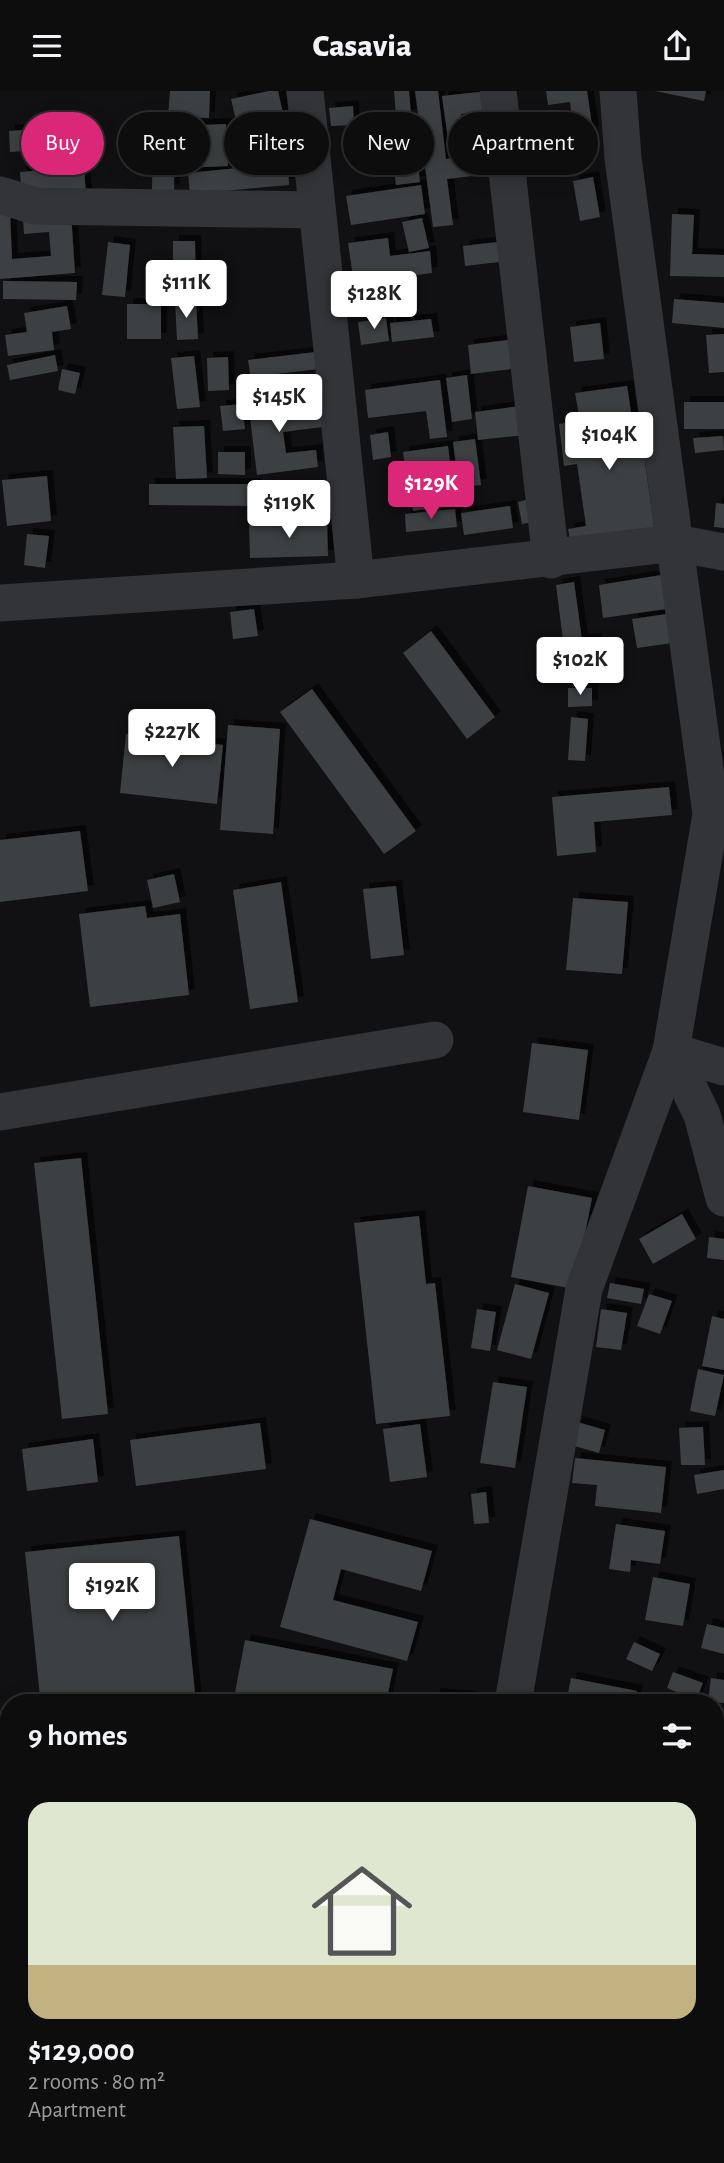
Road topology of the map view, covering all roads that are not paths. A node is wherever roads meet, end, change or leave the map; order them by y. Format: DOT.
graph roads {
  1 [pos="305,91"];
  2 [pos="498,91"];
  3 [pos="618,91"];
  4 [pos="0,195"];
  5 [pos="317,210"];
  6 [pos="675,543"];
  7 [pos="724,552"];
  8 [pos="551,559"];
  9 [pos="356,580"];
  10 [pos="0,603"];
  11 [pos="435,1040"];
  12 [pos="671,1051"];
  13 [pos="724,1067"];
  14 [pos="0,1112"];
  15 [pos="724,1198"];
  16 [pos="515,1694"];
  1 -- 5 [label="street"];
  2 -- 8 [label="street"];
  3 -- 6 [label="street"];
  4 -- 5 [label="street"];
  5 -- 9 [label="street"];
  6 -- 7 [label="street"];
  6 -- 8 [label="street"];
  6 -- 12 [label="street"];
  8 -- 9 [label="street"];
  9 -- 10 [label="street"];
  11 -- 14 [label="street"];
  12 -- 13 [label="street"];
  12 -- 15 [label="street"];
  12 -- 16 [label="street"];
}
